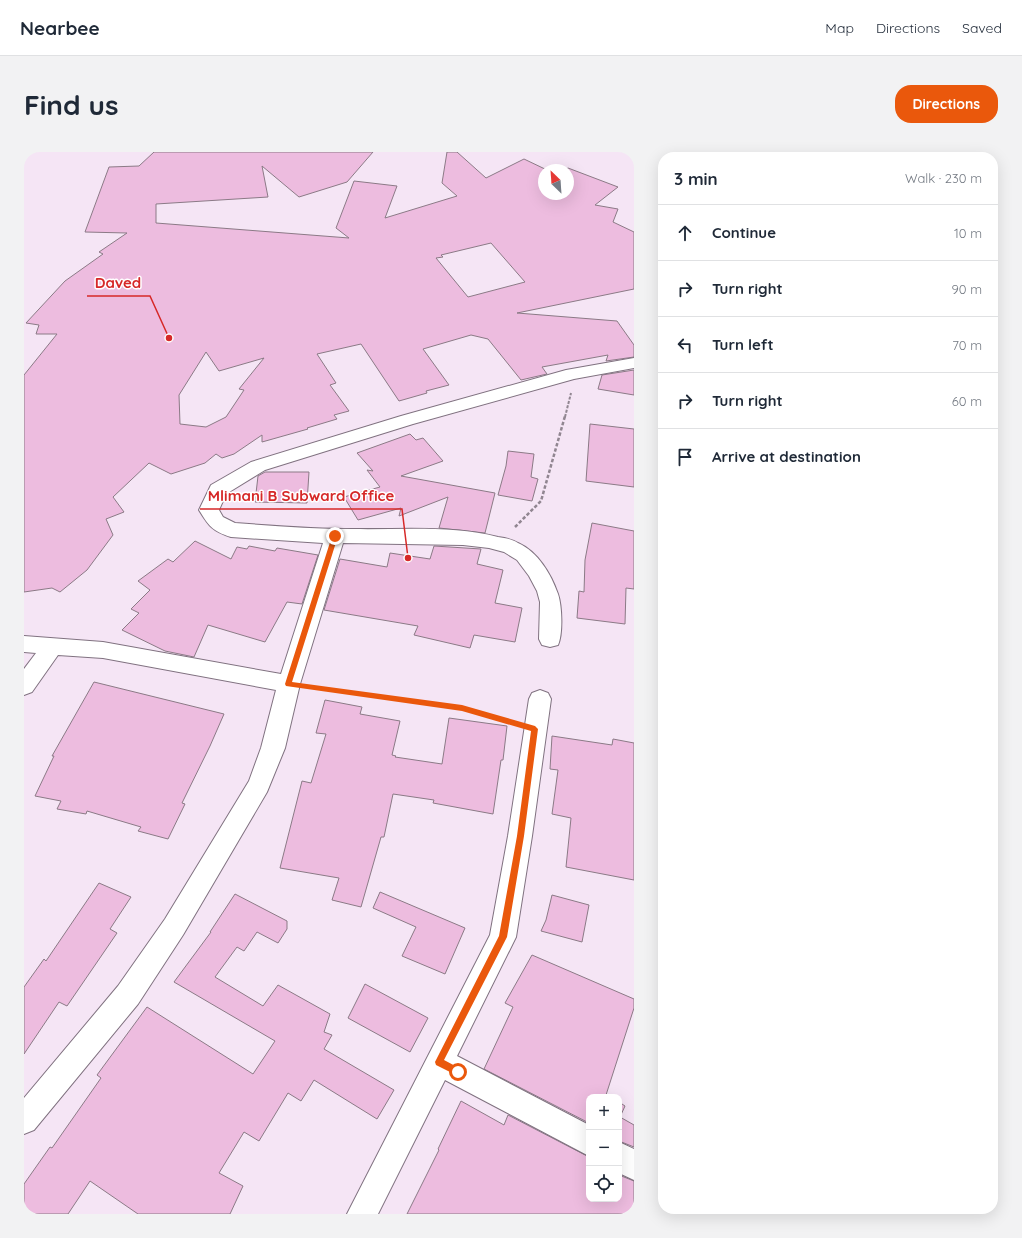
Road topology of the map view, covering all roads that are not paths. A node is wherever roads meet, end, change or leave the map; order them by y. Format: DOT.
graph roads {
  1 [pos="634,363"];
  2 [pos="335,536"];
  3 [pos="550,639"];
  4 [pos="24,644"];
  5 [pos="52,646"];
  6 [pos="288,684"];
  7 [pos="24,686"];
  8 [pos="540,699"];
  9 [pos="439,1062"];
  10 [pos="24,1120"];
  11 [pos="586,1139"];
  12 [pos="622,1159"];
  13 [pos="634,1165"];
  14 [pos="362,1214"];
  1 -- 2 [label="street"];
  2 -- 3 [label="street"];
  2 -- 6 [label="street"];
  4 -- 5 [label="street"];
  5 -- 6 [label="street"];
  5 -- 7 [label="street"];
  6 -- 10 [label="street"];
  8 -- 9 [label="street"];
  9 -- 11 [label="street"];
  9 -- 14 [label="street"];
  12 -- 13 [label="street"];
}
